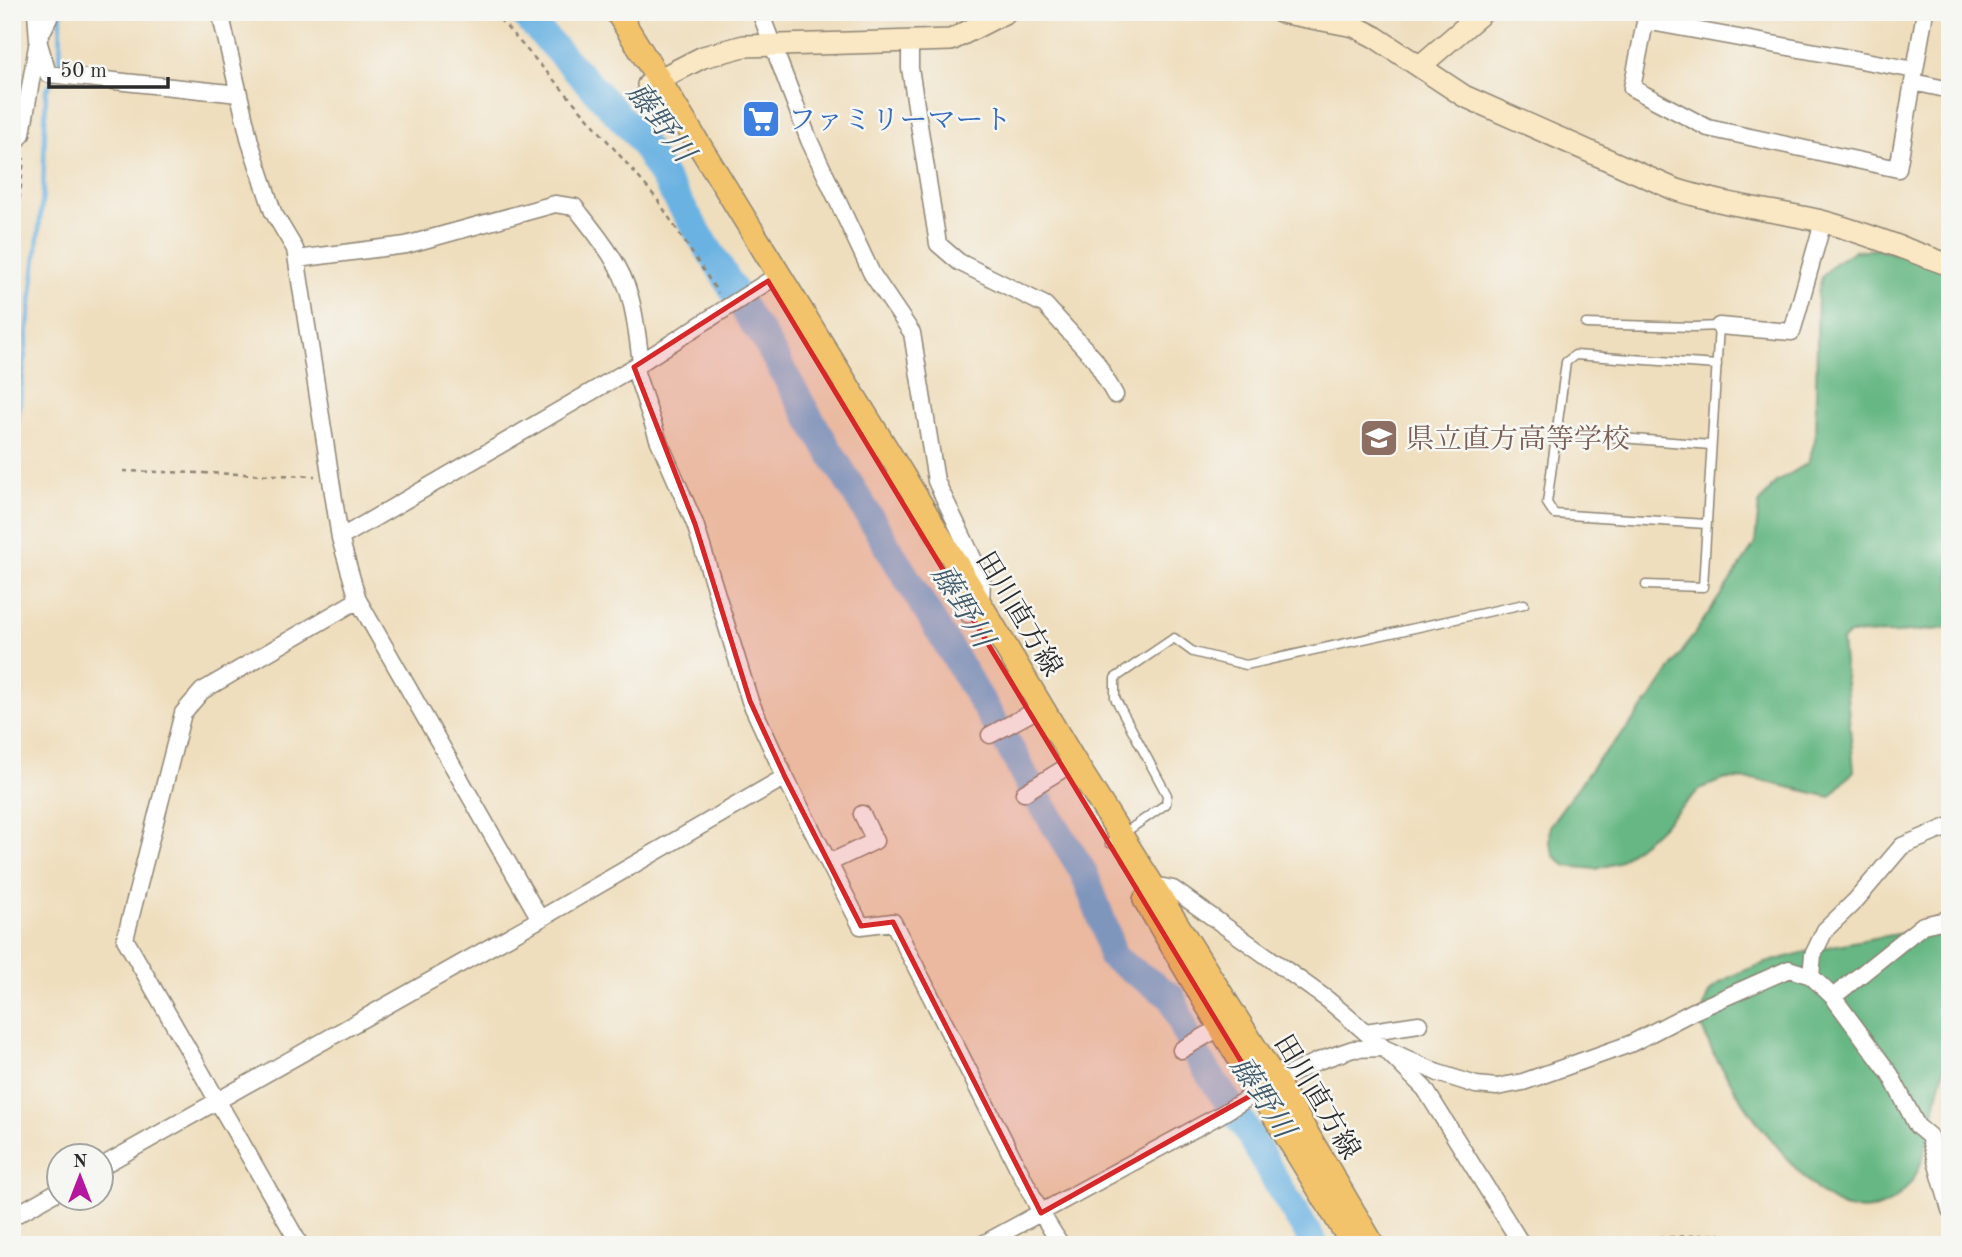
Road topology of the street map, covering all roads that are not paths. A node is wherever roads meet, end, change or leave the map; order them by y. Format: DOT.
graph roads {
  1 [pos="36,12"];
  2 [pos="50,12"];
  3 [pos="220,12"];
  4 [pos="602,12"];
  5 [pos="617,12"];
  6 [pos="760,12"];
  7 [pos="1006,12"];
  8 [pos="1280,12"];
  9 [pos="1483,12"];
  10 [pos="1925,12"];
  11 [pos="1646,17"];
  12 [pos="38,40"];
  13 [pos="910,41"];
  14 [pos="771,44"];
  15 [pos="1420,65"];
  16 [pos="1914,76"];
  17 [pos="653,81"];
  18 [pos="1950,90"];
  19 [pos="239,94"];
  20 [pos="12,148"];
  21 [pos="1823,222"];
  22 [pos="297,259"];
  23 [pos="1950,265"];
  24 [pos="771,279"];
  25 [pos="1586,324"];
  26 [pos="1719,326"];
  27 [pos="637,365"];
  28 [pos="1717,365"];
  29 [pos="1115,396"];
  30 [pos="1556,433"];
  31 [pos="1712,445"];
  32 [pos="1706,524"];
  33 [pos="340,538"];
  34 [pos="1646,585"];
  35 [pos="358,600"];
  36 [pos="1524,604"];
  37 [pos="975,610"];
  38 [pos="1029,714"];
  39 [pos="990,735"];
  40 [pos="1063,770"];
  41 [pos="785,777"];
  42 [pos="1024,793"];
  43 [pos="862,814"];
  44 [pos="1950,826"];
  45 [pos="1116,838"];
  46 [pos="829,863"];
  47 [pos="1154,885"];
  48 [pos="540,919"];
  49 [pos="1950,919"];
  50 [pos="1811,976"];
  51 [pos="1833,997"];
  52 [pos="1419,1024"];
  53 [pos="1219,1027"];
  54 [pos="1365,1032"];
  55 [pos="1384,1048"];
  56 [pos="1181,1050"];
  57 [pos="1263,1089"];
  58 [pos="218,1100"];
  59 [pos="116,1158"];
  60 [pos="46,1198"];
  61 [pos="1950,1210"];
  62 [pos="1041,1213"];
  63 [pos="12,1217"];
  64 [pos="1569,1244"];
  65 [pos="300,1245"];
  66 [pos="981,1245"];
  67 [pos="1061,1245"];
  68 [pos="1353,1245"];
  69 [pos="1373,1245"];
  70 [pos="1522,1245"];
  1 -- 12 [label="street"];
  2 -- 12 [label="street"];
  3 -- 19 [label="street"];
  4 -- 17 [label="main road, 田川直方線"];
  5 -- 17 [label="main road, 田川直方線"];
  6 -- 14 [label="street"];
  7 -- 13 [label="street"];
  8 -- 15 [label="street"];
  9 -- 15 [label="street"];
  10 -- 16 [label="street"];
  11 -- 16 [label="street"];
  11 -- 16 [label="street"];
  12 -- 19 [label="street"];
  12 -- 20 [label="street"];
  13 -- 14 [label="street"];
  13 -- 29 [label="street"];
  14 -- 17 [label="street"];
  14 -- 37 [label="street"];
  15 -- 21 [label="street"];
  16 -- 18 [label="street"];
  17 -- 24 [label="main road, 田川直方線"];
  19 -- 22 [label="street"];
  21 -- 23 [label="street"];
  21 -- 26 [label="street"];
  22 -- 27 [label="street"];
  22 -- 33 [label="street"];
  24 -- 27 [label="street"];
  24 -- 37 [label="main road, 田川直方線"];
  25 -- 26 [label="lane"];
  26 -- 28 [label="lane"];
  27 -- 33 [label="street"];
  27 -- 41 [label="street"];
  28 -- 30 [label="lane"];
  28 -- 31 [label="lane"];
  30 -- 31 [label="lane"];
  30 -- 32 [label="lane"];
  31 -- 32 [label="lane"];
  32 -- 34 [label="lane"];
  33 -- 35 [label="street"];
  35 -- 48 [label="street"];
  35 -- 58 [label="street"];
  36 -- 45 [label="lane"];
  37 -- 38 [label="main road, 田川直方線"];
  37 -- 45 [label="main road, 田川直方線"];
  38 -- 39 [label="street"];
  38 -- 40 [label="main road, 田川直方線"];
  40 -- 42 [label="street"];
  40 -- 45 [label="main road, 田川直方線"];
  41 -- 46 [label="street"];
  41 -- 48 [label="street"];
  43 -- 46 [label="street"];
  44 -- 50 [label="street"];
  45 -- 47 [label="main road, 田川直方線"];
  45 -- 53 [label="main road, 田川直方線"];
  46 -- 62 [label="street"];
  47 -- 54 [label="street"];
  47 -- 57 [label="main road, 田川直方線"];
  48 -- 58 [label="street"];
  49 -- 51 [label="street"];
  50 -- 51 [label="street"];
  50 -- 55 [label="street"];
  51 -- 61 [label="street"];
  52 -- 54 [label="street"];
  53 -- 56 [label="street"];
  53 -- 57 [label="main road, 田川直方線"];
  54 -- 55 [label="street"];
  55 -- 57 [label="street"];
  55 -- 70 [label="street"];
  57 -- 62 [label="street"];
  57 -- 68 [label="main road, 田川直方線"];
  57 -- 69 [label="main road, 田川直方線"];
  58 -- 59 [label="street"];
  58 -- 65 [label="street"];
  60 -- 63 [label="street"];
  62 -- 66 [label="street"];
  62 -- 67 [label="street"];
  64 -- 70 [label="lane"];
}
